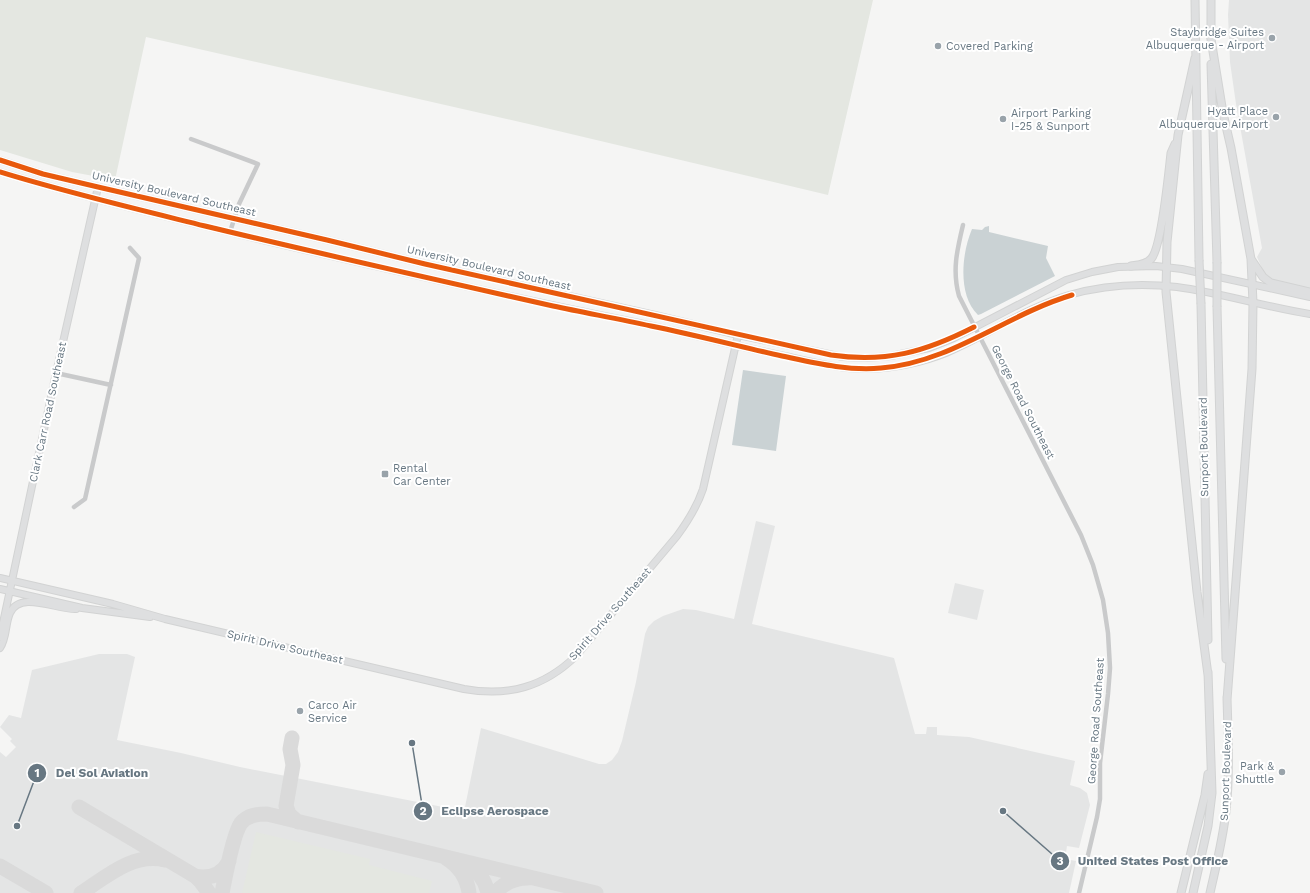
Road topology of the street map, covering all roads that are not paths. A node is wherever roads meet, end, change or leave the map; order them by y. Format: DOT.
graph roads {
  1 [pos="1195,0"];
  2 [pos="1211,0"];
  3 [pos="1210,33"];
  4 [pos="1195,58"];
  5 [pos="1178,135"];
  6 [pos="191,139"];
  7 [pos="0,160"];
  8 [pos="0,172"];
  9 [pos="98,187"];
  10 [pos="95,199"];
  11 [pos="234,219"];
  12 [pos="963,225"];
  13 [pos="230,232"];
  14 [pos="130,248"];
  15 [pos="1251,259"];
  16 [pos="1131,266"];
  17 [pos="1166,267"];
  18 [pos="1252,285"];
  19 [pos="1166,286"];
  20 [pos="1310,292"];
  21 [pos="1310,297"];
  22 [pos="1253,303"];
  23 [pos="1310,314"];
  24 [pos="974,327"];
  25 [pos="738,335"];
  26 [pos="979,337"];
  27 [pos="736,346"];
  28 [pos="56,373"];
  29 [pos="111,385"];
  30 [pos="74,507"];
  31 [pos="0,578"];
  32 [pos="12,581"];
  33 [pos="0,589"];
  34 [pos="10,591"];
  35 [pos="82,608"];
  36 [pos="165,619"];
  37 [pos="0,637"];
  38 [pos="0,648"];
  39 [pos="1208,675"];
  40 [pos="1228,700"];
  41 [pos="1211,756"];
  42 [pos="1079,893"];
  43 [pos="1181,893"];
  44 [pos="1193,893"];
  45 [pos="1210,893"];
  1 -- 4 [label="main road, Sunport Boulevard"];
  2 -- 3 [label="main road, Sunport Boulevard"];
  3 -- 15 [label="main road"];
  3 -- 40 [label="main road, Sunport Boulevard, bridge"];
  4 -- 5 [label="main road"];
  4 -- 39 [label="main road, Sunport Boulevard, bridge"];
  5 -- 16 [label="main road"];
  5 -- 17 [label="main road"];
  6 -- 11 [label="street"];
  7 -- 9 [label="main road, University Boulevard Southeast"];
  8 -- 10 [label="main road, University Boulevard Southeast"];
  9 -- 10 [label="main road, Clark Carr Road Southeast"];
  9 -- 11 [label="main road, University Boulevard Southeast"];
  10 -- 13 [label="main road, University Boulevard Southeast"];
  10 -- 28 [label="main road, Clark Carr Road Southeast"];
  11 -- 13 [label="street"];
  11 -- 25 [label="main road, University Boulevard Southeast"];
  12 -- 24 [label="street, George Road Southeast"];
  13 -- 27 [label="main road, University Boulevard Southeast"];
  14 -- 29 [label="street"];
  15 -- 18 [label="main road"];
  15 -- 20 [label="main road"];
  16 -- 17 [label="main road, University Boulevard Southeast"];
  16 -- 24 [label="main road, University Boulevard Southeast"];
  17 -- 18 [label="main road, University Boulevard Southeast"];
  17 -- 19 [label="main road"];
  18 -- 21 [label="main road, University Boulevard Southeast"];
  18 -- 22 [label="main road"];
  19 -- 22 [label="main road, University Boulevard Southeast"];
  19 -- 26 [label="main road, University Boulevard Southeast"];
  19 -- 39 [label="main road"];
  22 -- 23 [label="main road, University Boulevard Southeast"];
  22 -- 40 [label="main road"];
  24 -- 25 [label="main road, University Boulevard Southeast"];
  24 -- 26 [label="street, George Road Southeast"];
  25 -- 27 [label="main road, Spirit Drive Southeast"];
  26 -- 27 [label="main road, University Boulevard Southeast"];
  26 -- 42 [label="street, George Road Southeast"];
  27 -- 36 [label="main road, Spirit Drive Southeast"];
  28 -- 29 [label="street"];
  28 -- 32 [label="main road, Clark Carr Road Southeast"];
  29 -- 30 [label="street"];
  31 -- 32 [label="main road"];
  32 -- 34 [label="main road, Clark Carr Road Southeast"];
  32 -- 36 [label="main road"];
  33 -- 34 [label="main road"];
  34 -- 35 [label="main road"];
  34 -- 37 [label="main road, Clark Carr Road Southeast"];
  35 -- 36 [label="main road"];
  35 -- 38 [label="main road"];
  39 -- 41 [label="main road, Sunport Boulevard"];
  40 -- 45 [label="main road, Sunport Boulevard"];
  41 -- 43 [label="main road"];
  41 -- 44 [label="main road, Sunport Boulevard"];
}
